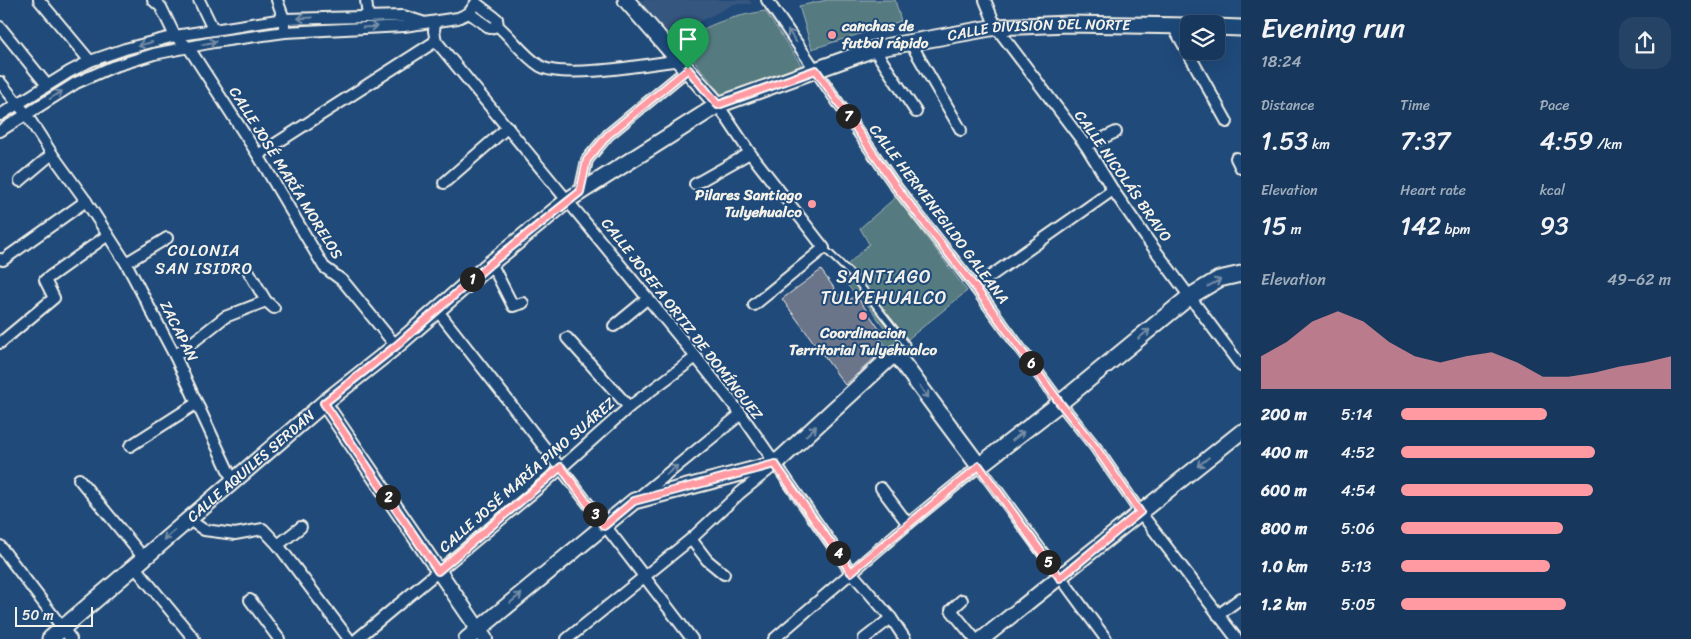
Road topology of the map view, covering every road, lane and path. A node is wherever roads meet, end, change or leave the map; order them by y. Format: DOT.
graph roads {
  1 [pos="39,0"];
  2 [pos="153,0"];
  3 [pos="199,0"];
  4 [pos="277,0"];
  5 [pos="366,0"];
  6 [pos="626,0"];
  7 [pos="985,0"];
  8 [pos="476,1"];
  9 [pos="772,1"];
  10 [pos="469,13"];
  11 [pos="368,17"];
  12 [pos="284,19"];
  13 [pos="422,22"];
  14 [pos="436,22"];
  15 [pos="498,26"];
  16 [pos="1172,26"];
  17 [pos="1180,26"];
  18 [pos="0,27"];
  19 [pos="1225,27"];
  20 [pos="996,28"];
  21 [pos="1241,28"];
  22 [pos="213,29"];
  23 [pos="285,32"];
  24 [pos="175,36"];
  25 [pos="436,41"];
  26 [pos="910,42"];
  27 [pos="189,48"];
  28 [pos="874,49"];
  29 [pos="90,61"];
  30 [pos="684,65"];
  31 [pos="816,70"];
  32 [pos="0,82"];
  33 [pos="47,85"];
  34 [pos="19,103"];
  35 [pos="718,105"];
  36 [pos="916,112"];
  37 [pos="26,114"];
  38 [pos="0,115"];
  39 [pos="1227,122"];
  40 [pos="508,127"];
  41 [pos="961,130"];
  42 [pos="0,131"];
  43 [pos="1116,132"];
  44 [pos="1086,146"];
  45 [pos="750,153"];
  46 [pos="52,154"];
  47 [pos="258,154"];
  48 [pos="20,181"];
  49 [pos="444,182"];
  50 [pos="695,184"];
  51 [pos="1114,190"];
  52 [pos="574,196"];
  53 [pos="86,201"];
  54 [pos="108,236"];
  55 [pos="167,238"];
  56 [pos="824,248"];
  57 [pos="0,259"];
  58 [pos="491,263"];
  59 [pos="126,264"];
  60 [pos="249,272"];
  61 [pos="1241,274"];
  62 [pos="975,287"];
  63 [pos="1189,297"];
  64 [pos="648,298"];
  65 [pos="266,301"];
  66 [pos="523,303"];
  67 [pos="754,305"];
  68 [pos="274,308"];
  69 [pos="437,310"];
  70 [pos="614,326"];
  71 [pos="567,338"];
  72 [pos="0,342"];
  73 [pos="396,346"];
  74 [pos="901,348"];
  75 [pos="176,356"];
  76 [pos="696,356"];
  77 [pos="1241,366"];
  78 [pos="197,402"];
  79 [pos="324,403"];
  80 [pos="1060,403"];
  81 [pos="629,406"];
  82 [pos="741,414"];
  83 [pos="1241,432"];
  84 [pos="130,446"];
  85 [pos="775,464"];
  86 [pos="979,466"];
  87 [pos="561,467"];
  88 [pos="79,479"];
  89 [pos="232,480"];
  90 [pos="881,488"];
  91 [pos="634,501"];
  92 [pos="1140,512"];
  93 [pos="188,519"];
  94 [pos="908,524"];
  95 [pos="604,526"];
  96 [pos="301,527"];
  97 [pos="691,539"];
  98 [pos="278,545"];
  99 [pos="0,546"];
  100 [pos="138,562"];
  101 [pos="438,571"];
  102 [pos="851,572"];
  103 [pos="724,574"];
  104 [pos="645,577"];
  105 [pos="1060,578"];
  106 [pos="1241,598"];
  107 [pos="250,600"];
  108 [pos="962,600"];
  109 [pos="1218,615"];
  110 [pos="891,618"];
  111 [pos="66,634"];
  112 [pos="477,636"];
  113 [pos="50,639"];
  114 [pos="194,639"];
  115 [pos="279,639"];
  116 [pos="349,639"];
  117 [pos="357,639"];
  118 [pos="567,639"];
  119 [pos="692,639"];
  120 [pos="774,639"];
  121 [pos="864,639"];
  122 [pos="905,639"];
  123 [pos="975,639"];
  124 [pos="982,639"];
  125 [pos="1106,639"];
  126 [pos="1237,639"];
  1 -- 29 [label="street"];
  2 -- 24 [label="street"];
  3 -- 22 [label="street"];
  4 -- 12 [label="street"];
  5 -- 11 [label="street"];
  6 -- 30 [label="main road"];
  7 -- 20 [label="street, CALLE NICOLÁS BRAVO"];
  8 -- 10 [label="street"];
  8 -- 15 [label="street"];
  31 -- 9 [label="street, CALLE HERMENEGILDO GALEANA, one-way"];
  10 -- 14 [label="street"];
  10 -- 15 [label="street"];
  11 -- 12 [label="street, one-way"];
  11 -- 13 [label="street"];
  12 -- 22 [label="street"];
  12 -- 23 [label="street"];
  13 -- 14 [label="street"];
  23 -- 13 [label="street, one-way"];
  14 -- 25 [label="street"];
  15 -- 30 [label="street"];
  16 -- 17 [label="main road, CALLE DIVISIÓN DEL NORTE"];
  16 -- 20 [label="main road, CALLE DIVISIÓN DEL NORTE"];
  16 -- 39 [label="street"];
  18 -- 33 [label="street"];
  19 -- 21 [label="main road"];
  20 -- 26 [label="main road, CALLE DIVISIÓN DEL NORTE"];
  20 -- 44 [label="street, CALLE NICOLÁS BRAVO"];
  22 -- 24 [label="street"];
  27 -- 23 [label="street, one-way"];
  24 -- 27 [label="street, CALLE JOSÉ MARÍA MORELOS"];
  24 -- 29 [label="street, one-way"];
  25 -- 40 [label="street, CALLE JOSEFA ORTIZ DE DOMÍNGUEZ"];
  25 -- 47 [label="street"];
  26 -- 28 [label="main road, CALLE DIVISIÓN DEL NORTE"];
  26 -- 41 [label="street"];
  37 -- 27 [label="street, one-way"];
  27 -- 47 [label="street, CALLE JOSÉ MARÍA MORELOS"];
  28 -- 31 [label="main road, CALLE DIVISIÓN DEL NORTE"];
  28 -- 36 [label="street"];
  29 -- 33 [label="street"];
  30 -- 35 [label="main road"];
  30 -- 52 [label="street"];
  31 -- 35 [label="main road, CALLE DIVISIÓN DEL NORTE"];
  31 -- 62 [label="street, CALLE HERMENEGILDO GALEANA"];
  32 -- 34 [label="street, ZACAPAN"];
  33 -- 34 [label="street"];
  34 -- 37 [label="street, ZACAPAN"];
  34 -- 38 [label="street"];
  35 -- 45 [label="street"];
  35 -- 52 [label="main road, CALLE DIVISIÓN DEL NORTE"];
  37 -- 42 [label="street"];
  37 -- 46 [label="street, ZACAPAN"];
  40 -- 49 [label="street"];
  40 -- 52 [label="street, CALLE JOSEFA ORTIZ DE DOMÍNGUEZ"];
  43 -- 44 [label="street"];
  44 -- 51 [label="street, CALLE NICOLÁS BRAVO"];
  45 -- 50 [label="street"];
  45 -- 56 [label="street"];
  46 -- 48 [label="street"];
  46 -- 53 [label="street, ZACAPAN"];
  47 -- 73 [label="street, CALLE JOSÉ MARÍA MORELOS"];
  51 -- 62 [label="street"];
  51 -- 63 [label="street, CALLE NICOLÁS BRAVO"];
  52 -- 58 [label="main road, CALLE AQUILES SERDÁN"];
  52 -- 64 [label="street, CALLE JOSEFA ORTIZ DE DOMÍNGUEZ"];
  53 -- 54 [label="street, ZACAPAN"];
  53 -- 57 [label="street"];
  54 -- 59 [label="street, ZACAPAN"];
  54 -- 72 [label="street"];
  55 -- 59 [label="street"];
  56 -- 67 [label="street"];
  56 -- 74 [label="lane"];
  58 -- 66 [label="street"];
  58 -- 69 [label="main road, CALLE AQUILES SERDÁN"];
  59 -- 75 [label="street, ZACAPAN"];
  60 -- 65 [label="street"];
  63 -- 61 [label="main road, one-way"];
  62 -- 80 [label="street, CALLE HERMENEGILDO GALEANA"];
  63 -- 77 [label="street, CALLE NICOLÁS BRAVO"];
  80 -- 63 [label="main road, one-way"];
  64 -- 70 [label="street"];
  64 -- 76 [label="street, CALLE JOSEFA ORTIZ DE DOMÍNGUEZ"];
  65 -- 68 [label="street"];
  65 -- 75 [label="street"];
  69 -- 73 [label="main road, CALLE AQUILES SERDÁN"];
  69 -- 87 [label="street"];
  71 -- 81 [label="street"];
  73 -- 79 [label="main road, CALLE AQUILES SERDÁN"];
  85 -- 74 [label="main road, one-way"];
  74 -- 86 [label="main road, one-way"];
  75 -- 78 [label="street, ZACAPAN"];
  76 -- 81 [label="street, CALLE JOSÉ MARÍA PINO SUÁREZ"];
  76 -- 82 [label="street, CALLE JOSEFA ORTIZ DE DOMÍNGUEZ"];
  78 -- 84 [label="street"];
  78 -- 89 [label="street, ZACAPAN"];
  79 -- 89 [label="main road, CALLE AQUILES SERDÁN"];
  79 -- 101 [label="street"];
  86 -- 80 [label="main road, one-way"];
  80 -- 92 [label="street, CALLE HERMENEGILDO GALEANA"];
  81 -- 87 [label="street, CALLE JOSÉ MARÍA PINO SUÁREZ"];
  82 -- 85 [label="street, CALLE JOSEFA ORTIZ DE DOMÍNGUEZ"];
  91 -- 82 [label="street, one-way"];
  83 -- 92 [label="street, one-way"];
  85 -- 91 [label="main road"];
  85 -- 97 [label="street"];
  85 -- 102 [label="street, CALLE JOSEFA ORTIZ DE DOMÍNGUEZ"];
  86 -- 94 [label="street"];
  86 -- 105 [label="street"];
  87 -- 95 [label="street"];
  87 -- 101 [label="street, CALLE JOSÉ MARÍA PINO SUÁREZ"];
  88 -- 100 [label="street"];
  89 -- 93 [label="main road, CALLE AQUILES SERDÁN"];
  90 -- 94 [label="street"];
  91 -- 95 [label="main road"];
  92 -- 105 [label="street"];
  92 -- 109 [label="street, CALLE HERMENEGILDO GALEANA"];
  93 -- 98 [label="street"];
  93 -- 100 [label="main road, CALLE AQUILES SERDÁN, one-way"];
  94 -- 102 [label="street"];
  95 -- 104 [label="street"];
  112 -- 95 [label="main road, one-way"];
  96 -- 98 [label="street"];
  97 -- 103 [label="street"];
  97 -- 104 [label="street"];
  98 -- 116 [label="street"];
  99 -- 111 [label="street"];
  100 -- 111 [label="main road, CALLE AQUILES SERDÁN"];
  100 -- 114 [label="street"];
  101 -- 112 [label="street"];
  101 -- 117 [label="street, CALLE JOSÉ MARÍA PINO SUÁREZ"];
  102 -- 110 [label="street, CALLE JOSEFA ORTIZ DE DOMÍNGUEZ"];
  102 -- 120 [label="street"];
  104 -- 118 [label="street"];
  104 -- 119 [label="street"];
  105 -- 124 [label="street"];
  105 -- 125 [label="street"];
  106 -- 109 [label="street"];
  107 -- 115 [label="street"];
  108 -- 123 [label="street"];
  109 -- 126 [label="street, CALLE HERMENEGILDO GALEANA"];
  110 -- 121 [label="street"];
  110 -- 122 [label="street, CALLE JOSEFA ORTIZ DE DOMÍNGUEZ"];
  111 -- 113 [label="main road, CALLE AQUILES SERDÁN"];
}
